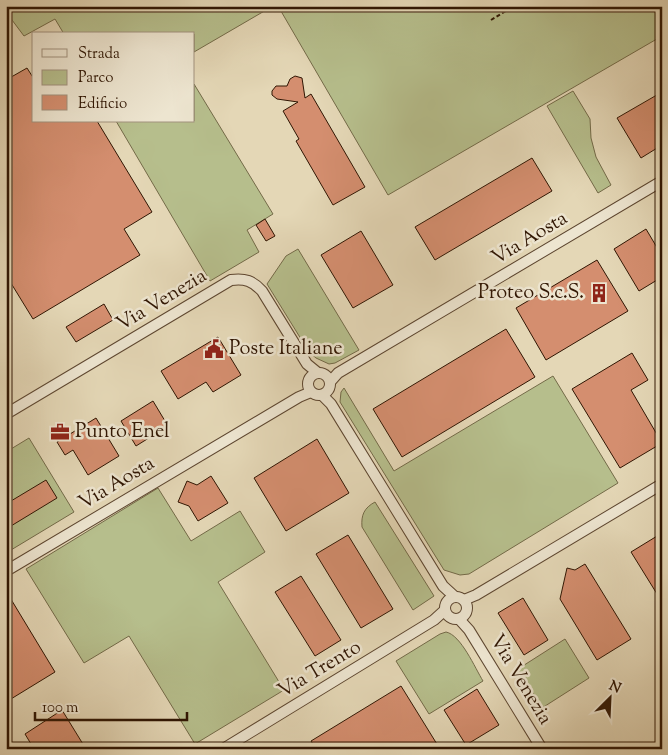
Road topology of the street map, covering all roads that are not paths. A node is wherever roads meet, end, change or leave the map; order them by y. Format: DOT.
graph roads {
  1 [pos="662,181"];
  2 [pos="319,384"];
  3 [pos="6,414"];
  4 [pos="662,484"];
  5 [pos="6,571"];
  6 [pos="456,608"];
  7 [pos="224,749"];
  8 [pos="542,749"];
  1 -- 2 [label="street, Via Aosta"];
  2 -- 3 [label="street, Via Venezia"];
  2 -- 5 [label="street, Via Aosta"];
  2 -- 6 [label="street, Via Venezia"];
  4 -- 6 [label="street, Via Trento"];
  6 -- 7 [label="street, Via Trento"];
  6 -- 8 [label="street, Via Venezia"];
}
